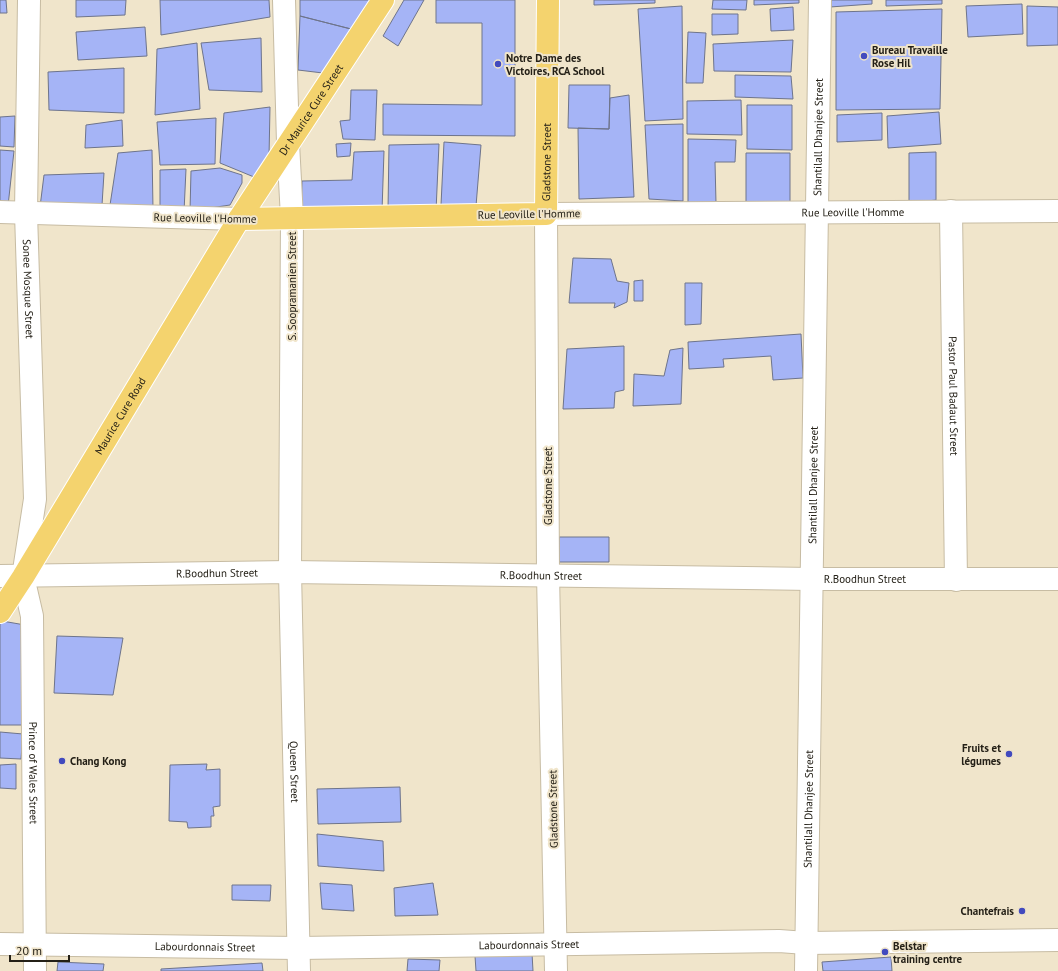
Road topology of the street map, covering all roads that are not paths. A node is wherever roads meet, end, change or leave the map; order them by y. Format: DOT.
graph roads {
  1 [pos="29,0"];
  2 [pos="284,0"];
  3 [pos="383,0"];
  4 [pos="548,0"];
  5 [pos="820,0"];
  6 [pos="288,143"];
  7 [pos="816,211"];
  8 [pos="951,211"];
  9 [pos="1058,211"];
  10 [pos="0,212"];
  11 [pos="26,213"];
  12 [pos="546,214"];
  13 [pos="292,218"];
  14 [pos="239,219"];
  15 [pos="290,572"];
  16 [pos="548,574"];
  17 [pos="0,576"];
  18 [pos="23,576"];
  19 [pos="811,579"];
  20 [pos="1058,579"];
  21 [pos="956,580"];
  22 [pos="0,612"];
  23 [pos="1058,940"];
  24 [pos="806,943"];
  25 [pos="0,944"];
  26 [pos="34,944"];
  27 [pos="556,944"];
  28 [pos="299,948"];
  29 [pos="35,971"];
  30 [pos="299,971"];
  31 [pos="556,971"];
  32 [pos="806,971"];
  1 -- 11 [label="street, Sonee Mosque Street"];
  2 -- 6 [label="street, S. Soopramanien Street"];
  3 -- 6 [label="main road, Dr Maurice Cure Street"];
  4 -- 12 [label="main road, Gladstone Street"];
  5 -- 7 [label="street, Shantilall Dhanjee Street"];
  6 -- 13 [label="street, S. Soopramanien Street"];
  6 -- 14 [label="main road, Dr Maurice Cure Street"];
  7 -- 8 [label="street, Rue Leoville l'Homme"];
  7 -- 12 [label="street, Rue Leoville l'Homme"];
  7 -- 19 [label="street, Shantilall Dhanjee Street"];
  8 -- 9 [label="street, Rue Leoville l'Homme"];
  8 -- 21 [label="street, Pastor Paul Badaut Street"];
  10 -- 11 [label="street, Rue Leoville l'Homme"];
  11 -- 14 [label="street, Rue Leoville l'Homme"];
  11 -- 18 [label="street, Sonee Mosque Street"];
  12 -- 13 [label="main road, Rue Leoville l'Homme"];
  12 -- 16 [label="street, Gladstone Street"];
  13 -- 14 [label="main road, Rue Leoville l'Homme"];
  13 -- 15 [label="street, S. Soopramanien Street"];
  14 -- 18 [label="main road, Maurice Cure Road"];
  15 -- 16 [label="street, R.Boodhun Street"];
  15 -- 18 [label="street, R.Boodhun Street"];
  15 -- 28 [label="street, Queen Street"];
  16 -- 19 [label="street, R.Boodhun Street"];
  16 -- 27 [label="street, Gladstone Street"];
  17 -- 18 [label="street, R.Boodhun Street"];
  18 -- 22 [label="main road, Maurice Cure Road"];
  18 -- 26 [label="street, Prince of Wales Street"];
  19 -- 21 [label="street, R.Boodhun Street"];
  19 -- 24 [label="street, Shantilall Dhanjee Street"];
  20 -- 21 [label="street, R.Boodhun Street"];
  23 -- 24 [label="street, Labourdonnais Street"];
  24 -- 27 [label="street, Labourdonnais Street"];
  24 -- 32 [label="street, Shantilall Dhanjee Street"];
  25 -- 26 [label="street, Labourdonnais Street"];
  26 -- 28 [label="street, Labourdonnais Street"];
  26 -- 29 [label="street, Prince of Wales Street"];
  27 -- 28 [label="street, Labourdonnais Street"];
  27 -- 31 [label="street, Gladstone Street"];
  28 -- 30 [label="street, Queen Street"];
}
